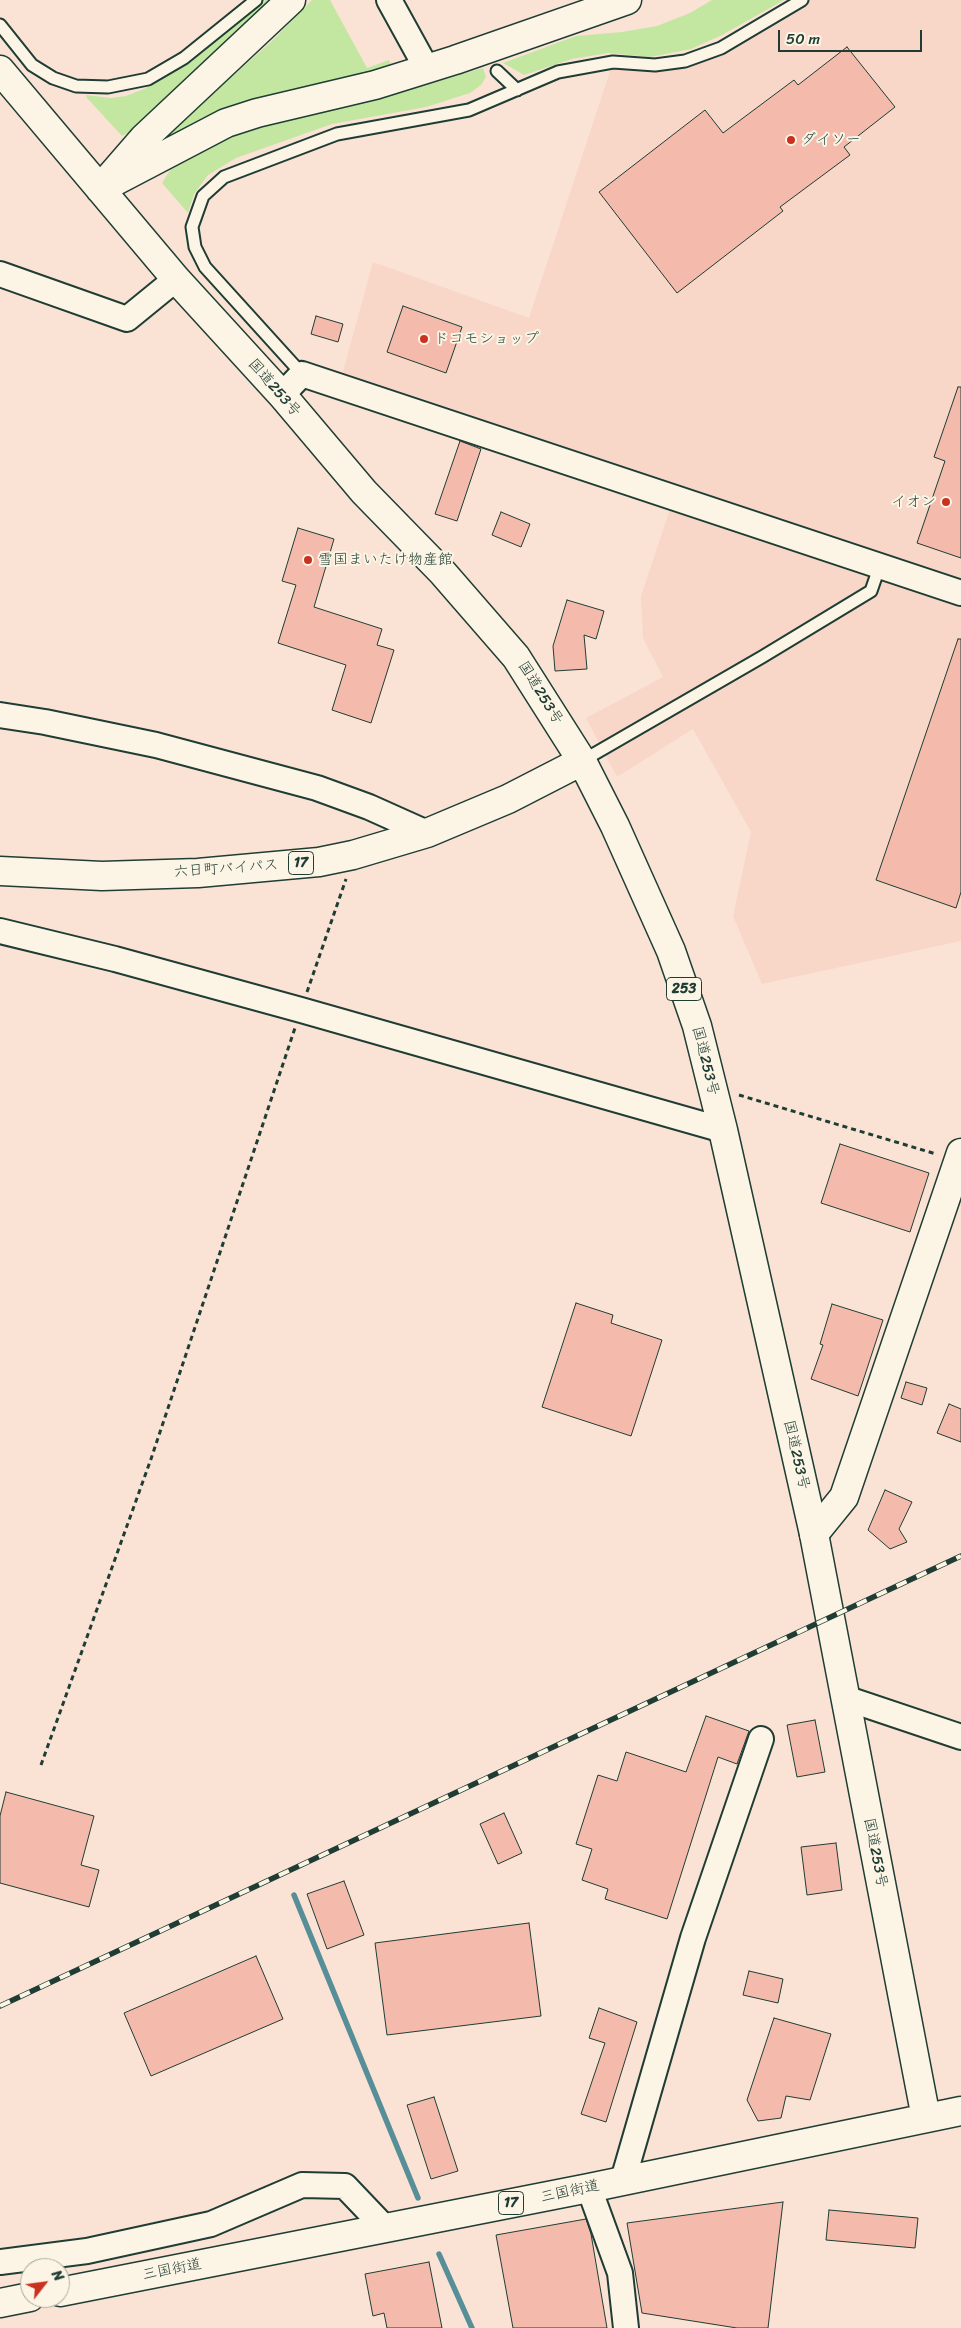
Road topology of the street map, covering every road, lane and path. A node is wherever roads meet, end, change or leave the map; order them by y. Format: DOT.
graph roads {
  1 [pos="256,0"];
  2 [pos="291,0"];
  3 [pos="389,0"];
  4 [pos="596,0"];
  5 [pos="627,0"];
  6 [pos="802,0"];
  7 [pos="0,25"];
  8 [pos="556,25"];
  9 [pos="428,69"];
  10 [pos="0,70"];
  11 [pos="497,71"];
  12 [pos="517,90"];
  13 [pos="100,189"];
  14 [pos="0,274"];
  15 [pos="176,279"];
  16 [pos="302,374"];
  17 [pos="282,395"];
  18 [pos="880,566"];
  19 [pos="961,593"];
  20 [pos="0,715"];
  21 [pos="582,760"];
  22 [pos="427,833"];
  23 [pos="353,855"];
  24 [pos="0,871"];
  25 [pos="0,931"];
  26 [pos="301,1010"];
  27 [pos="739,1095"];
  28 [pos="723,1130"];
  29 [pos="960,1157"];
  30 [pos="814,1534"];
  31 [pos="845,1698"];
  32 [pos="961,1737"];
  33 [pos="761,1739"];
  34 [pos="41,1765"];
  35 [pos="961,2111"];
  36 [pos="926,2118"];
  37 [pos="623,2180"];
  38 [pos="589,2188"];
  39 [pos="385,2228"];
  40 [pos="0,2262"];
  41 [pos="70,2290"];
  42 [pos="20,2300"];
  43 [pos="0,2303"];
  44 [pos="626,2328"];
  1 -- 7 [label="lane"];
  2 -- 13 [label="main road"];
  3 -- 9 [label="street"];
  4 -- 8 [label="lane"];
  5 -- 8 [label="main road"];
  6 -- 12 [label="lane"];
  8 -- 9 [label="main road"];
  9 -- 13 [label="main road"];
  10 -- 13 [label="main road, 国道253号 / 253"];
  11 -- 12 [label="lane"];
  12 -- 16 [label="lane"];
  13 -- 15 [label="main road, 国道253号 / 253"];
  14 -- 15 [label="street"];
  15 -- 17 [label="main road, 国道253号 / 253"];
  16 -- 17 [label="street"];
  16 -- 18 [label="street"];
  17 -- 21 [label="main road, 国道253号 / 253"];
  18 -- 19 [label="street"];
  18 -- 21 [label="lane"];
  20 -- 22 [label="street"];
  21 -- 22 [label="main road, 六日町バイパス / 17"];
  21 -- 28 [label="main road, 国道253号 / 253"];
  22 -- 23 [label="main road, 六日町バイパス / 17"];
  23 -- 24 [label="main road, 六日町バイパス / 17"];
  23 -- 26 [label="path"];
  25 -- 26 [label="street"];
  26 -- 28 [label="street"];
  26 -- 34 [label="path"];
  27 -- 29 [label="path"];
  28 -- 30 [label="main road, 国道253号 / 253"];
  29 -- 30 [label="main road"];
  30 -- 31 [label="main road, 国道253号 / 253"];
  31 -- 32 [label="street"];
  31 -- 36 [label="main road, 国道253号 / 253"];
  33 -- 37 [label="street"];
  35 -- 36 [label="main road, 三国街道 / 17"];
  36 -- 37 [label="main road, 三国街道 / 17"];
  37 -- 38 [label="main road, 三国街道 / 17"];
  38 -- 39 [label="main road, 三国街道 / 17"];
  38 -- 44 [label="street"];
  39 -- 40 [label="street"];
  39 -- 41 [label="main road, 三国街道 / 17"];
  42 -- 43 [label="main road"];
}
